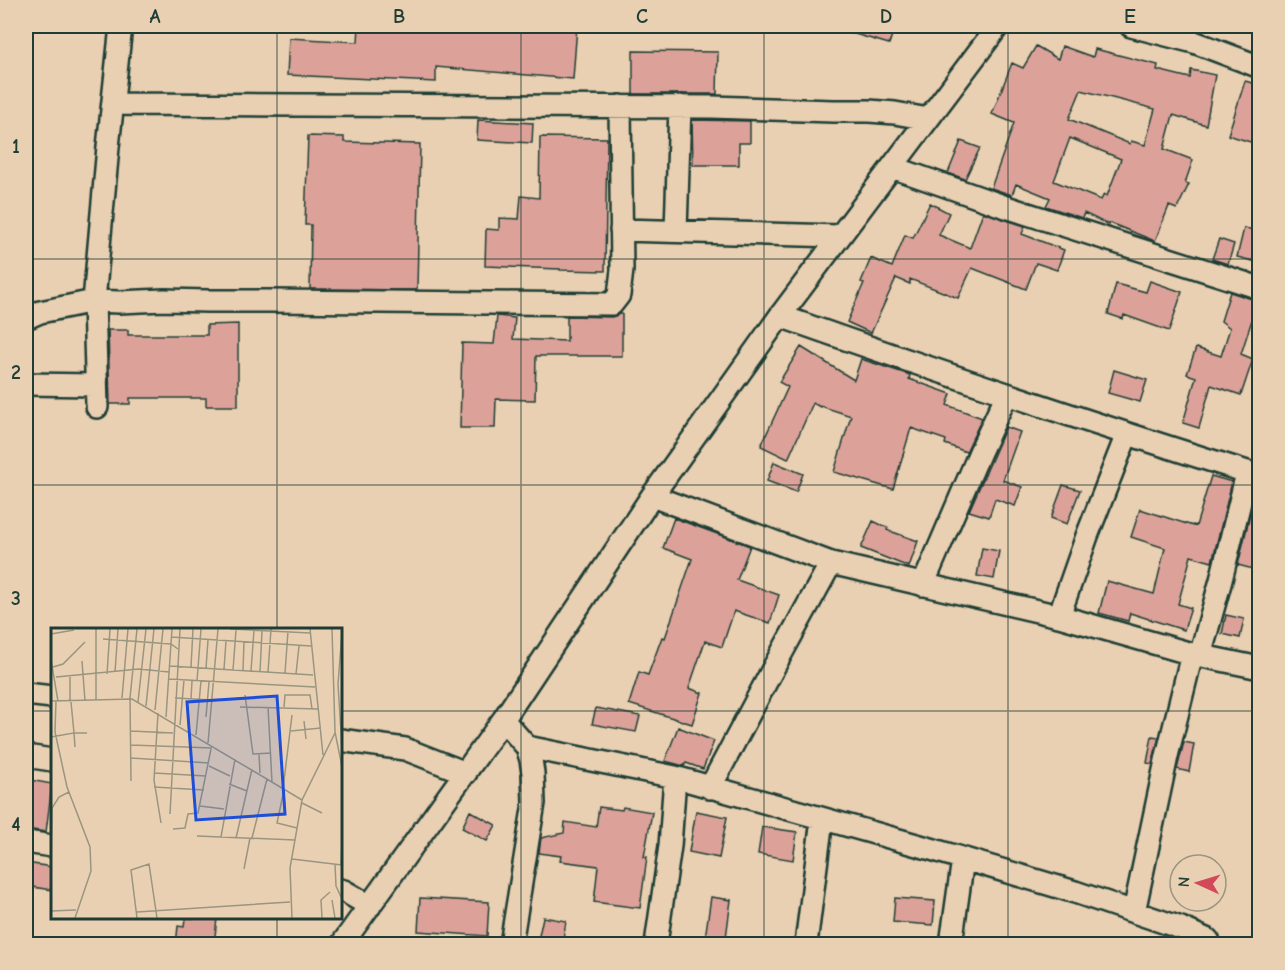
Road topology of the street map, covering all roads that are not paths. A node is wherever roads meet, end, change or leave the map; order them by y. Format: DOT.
graph roads {
  1 [pos="121,26"];
  2 [pos="998,26"];
  3 [pos="1131,26"];
  4 [pos="1260,67"];
  5 [pos="113,104"];
  6 [pos="620,106"];
  7 [pos="680,106"];
  8 [pos="928,119"];
  9 [pos="892,167"];
  10 [pos="621,230"];
  11 [pos="676,231"];
  12 [pos="840,236"];
  13 [pos="1260,288"];
  14 [pos="94,301"];
  15 [pos="780,316"];
  16 [pos="26,318"];
  17 [pos="26,384"];
  18 [pos="95,385"];
  19 [pos="1007,394"];
  20 [pos="97,407"];
  21 [pos="1127,434"];
  22 [pos="1253,474"];
  23 [pos="652,496"];
  24 [pos="831,563"];
  25 [pos="923,585"];
  26 [pos="1059,616"];
  27 [pos="1196,655"];
  28 [pos="1260,668"];
  29 [pos="26,693"];
  30 [pos="51,697"];
  31 [pos="503,720"];
  32 [pos="342,740"];
  33 [pos="527,747"];
  34 [pos="26,756"];
  35 [pos="51,760"];
  36 [pos="466,773"];
  37 [pos="675,777"];
  38 [pos="710,788"];
  39 [pos="822,819"];
  40 [pos="26,842"];
  41 [pos="51,846"];
  42 [pos="963,859"];
  43 [pos="342,891"];
  44 [pos="370,906"];
  45 [pos="1134,912"];
  46 [pos="342,945"];
  47 [pos="511,945"];
  48 [pos="656,945"];
  49 [pos="806,945"];
  50 [pos="951,945"];
  51 [pos="1210,945"];
  1 -- 5 [label="street"];
  2 -- 8 [label="street"];
  3 -- 4 [label="street"];
  5 -- 6 [label="street"];
  5 -- 14 [label="street"];
  6 -- 7 [label="street"];
  6 -- 10 [label="street"];
  7 -- 8 [label="street"];
  7 -- 11 [label="street"];
  8 -- 9 [label="street"];
  9 -- 12 [label="street"];
  9 -- 13 [label="street"];
  10 -- 11 [label="street"];
  10 -- 14 [label="street"];
  11 -- 12 [label="street"];
  12 -- 15 [label="street"];
  14 -- 16 [label="street"];
  14 -- 18 [label="street"];
  15 -- 19 [label="street"];
  15 -- 23 [label="street"];
  17 -- 18 [label="street"];
  18 -- 20 [label="street"];
  19 -- 21 [label="street"];
  19 -- 25 [label="street"];
  21 -- 22 [label="street"];
  21 -- 26 [label="street"];
  22 -- 27 [label="street"];
  23 -- 24 [label="street"];
  23 -- 31 [label="street"];
  24 -- 25 [label="street"];
  24 -- 38 [label="street"];
  25 -- 26 [label="street"];
  26 -- 27 [label="street"];
  27 -- 28 [label="street"];
  27 -- 45 [label="street"];
  29 -- 30 [label="street"];
  31 -- 33 [label="street"];
  31 -- 36 [label="street"];
  32 -- 36 [label="street"];
  33 -- 37 [label="street"];
  33 -- 47 [label="street"];
  34 -- 35 [label="street"];
  36 -- 44 [label="street"];
  37 -- 38 [label="street"];
  37 -- 48 [label="street"];
  38 -- 39 [label="street"];
  39 -- 42 [label="street"];
  39 -- 49 [label="street"];
  40 -- 41 [label="street"];
  42 -- 45 [label="street"];
  42 -- 50 [label="street"];
  43 -- 44 [label="street"];
  44 -- 46 [label="street"];
  45 -- 51 [label="street"];
}
